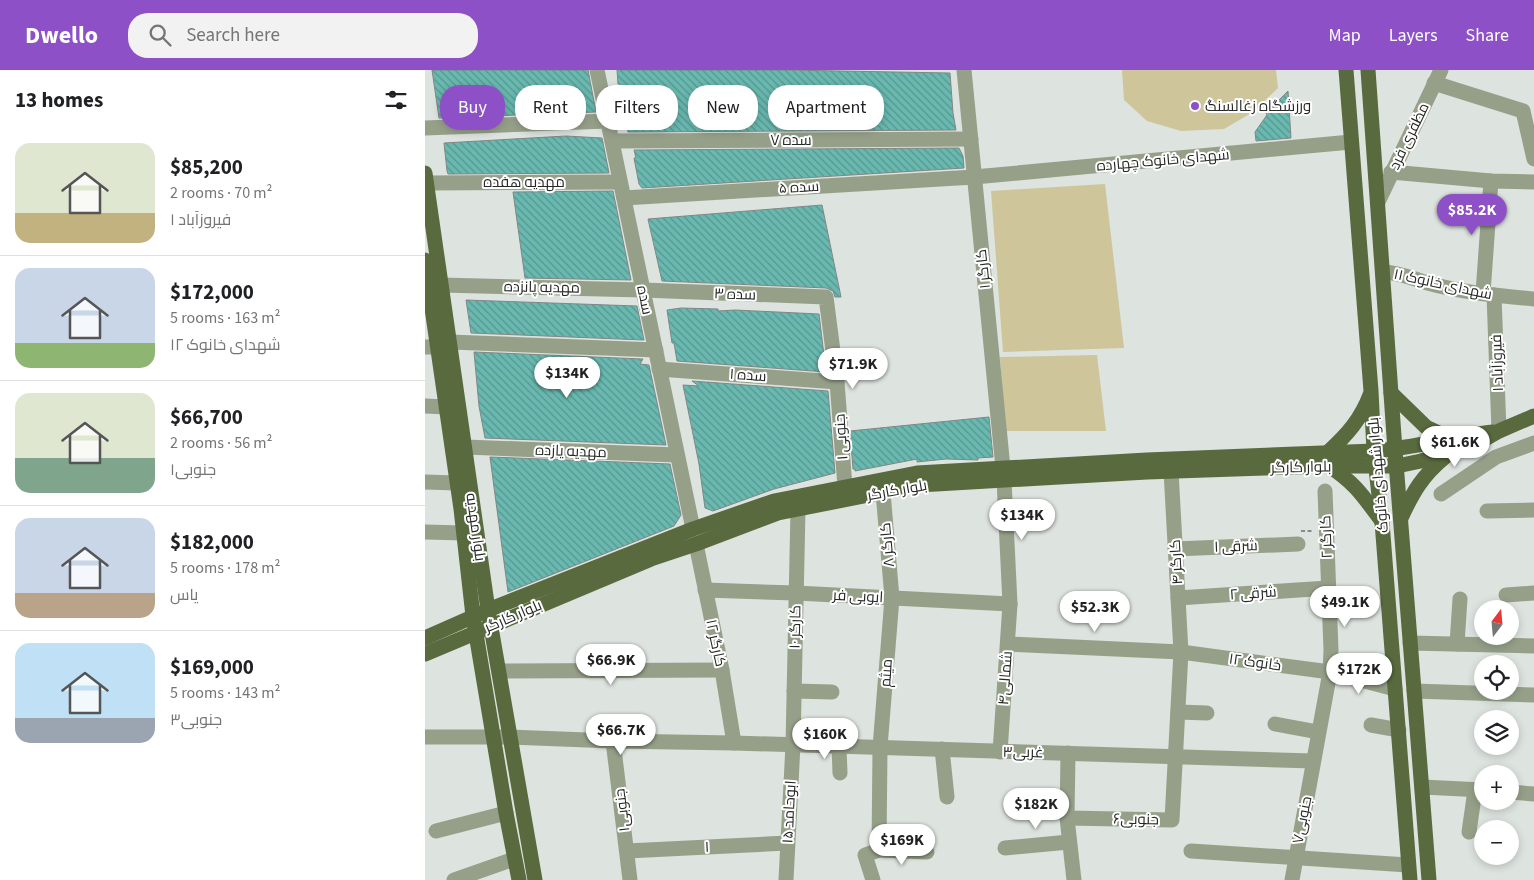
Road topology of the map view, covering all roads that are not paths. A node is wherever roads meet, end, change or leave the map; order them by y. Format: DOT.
graph roads {
  1 [pos="597,70"];
  2 [pos="964,70"];
  3 [pos="1346,70"];
  4 [pos="1368,70"];
  5 [pos="1437,77"];
  6 [pos="600,85"];
  7 [pos="596,121"];
  8 [pos="425,128"];
  9 [pos="610,130"];
  10 [pos="971,139"];
  11 [pos="612,140"];
  12 [pos="1351,142"];
  13 [pos="1534,159"];
  14 [pos="1391,172"];
  15 [pos="975,177"];
  16 [pos="426,178"];
  17 [pos="1491,181"];
  18 [pos="621,182"];
  19 [pos="1534,182"];
  20 [pos="624,198"];
  21 [pos="1378,202"];
  22 [pos="425,265"];
  23 [pos="1383,272"];
  24 [pos="441,285"];
  25 [pos="643,290"];
  26 [pos="1488,294"];
  27 [pos="826,297"];
  28 [pos="1534,299"];
  29 [pos="438,346"];
  30 [pos="656,350"];
  31 [pos="659,368"];
  32 [pos="837,382"];
  33 [pos="1371,391"];
  34 [pos="1391,393"];
  35 [pos="425,406"];
  36 [pos="446,407"];
  37 [pos="1534,416"];
  38 [pos="1499,431"];
  39 [pos="1451,439"];
  40 [pos="1534,443"];
  41 [pos="465,447"];
  42 [pos="1395,450"];
  43 [pos="1374,451"];
  44 [pos="1447,454"];
  45 [pos="677,455"];
  46 [pos="1328,459"];
  47 [pos="1397,466"];
  48 [pos="1375,467"];
  49 [pos="1171,471"];
  50 [pos="1003,474"];
  51 [pos="425,482"];
  52 [pos="457,483"];
  53 [pos="845,487"];
  54 [pos="1325,491"];
  55 [pos="883,492"];
  56 [pos="1441,494"];
  57 [pos="467,509"];
  58 [pos="797,509"];
  59 [pos="1534,510"];
  60 [pos="1487,511"];
  61 [pos="1400,520"];
  62 [pos="1382,522"];
  63 [pos="693,529"];
  64 [pos="425,532"];
  65 [pos="464,533"];
  66 [pos="696,544"];
  67 [pos="1297,544"];
  68 [pos="1175,549"];
  69 [pos="1328,588"];
  70 [pos="705,590"];
  71 [pos="796,593"];
  72 [pos="1534,594"];
  73 [pos="1506,595"];
  74 [pos="892,598"];
  75 [pos="1178,598"];
  76 [pos="1460,599"];
  77 [pos="1010,604"];
  78 [pos="488,610"];
  79 [pos="473,616"];
  80 [pos="491,626"];
  81 [pos="476,632"];
  82 [pos="425,638"];
  83 [pos="1410,643"];
  84 [pos="1008,644"];
  85 [pos="1457,644"];
  86 [pos="1534,646"];
  87 [pos="1181,652"];
  88 [pos="425,654"];
  89 [pos="722,670"];
  90 [pos="499,671"];
  91 [pos="1330,672"];
  92 [pos="1395,689"];
  93 [pos="794,691"];
  94 [pos="1414,691"];
  95 [pos="832,692"];
  96 [pos="1534,695"];
  97 [pos="1179,712"];
  98 [pos="1207,713"];
  99 [pos="1275,724"];
  100 [pos="1371,725"];
  101 [pos="1399,730"];
  102 [pos="1318,732"];
  103 [pos="425,737"];
  104 [pos="493,737"];
  105 [pos="509,737"];
  106 [pos="613,741"];
  107 [pos="734,743"];
  108 [pos="793,745"];
  109 [pos="839,746"];
  110 [pos="881,747"];
  111 [pos="942,749"];
  112 [pos="1000,752"];
  113 [pos="1068,753"];
  114 [pos="1176,757"];
  115 [pos="1313,761"];
  116 [pos="840,773"];
  117 [pos="1422,787"];
  118 [pos="1474,790"];
  119 [pos="1519,793"];
  120 [pos="1534,794"];
  121 [pos="947,797"];
  122 [pos="1474,810"];
  123 [pos="506,813"];
  124 [pos="1067,818"];
  125 [pos="437,831"];
  126 [pos="1469,832"];
  127 [pos="1069,842"];
  128 [pos="787,843"];
  129 [pos="1005,848"];
  130 [pos="879,850"];
  131 [pos="1191,851"];
  132 [pos="627,852"];
  133 [pos="927,852"];
  134 [pos="514,858"];
  135 [pos="1295,858"];
  136 [pos="1409,873"];
  137 [pos="454,880"];
  138 [pos="519,880"];
  139 [pos="535,880"];
  140 [pos="630,880"];
  141 [pos="786,880"];
  142 [pos="873,880"];
  143 [pos="1074,880"];
  144 [pos="1292,880"];
  145 [pos="1429,880"];
  1 -- 6 [label="street, سده"];
  2 -- 10 [label="street, کارگر ۱"];
  3 -- 12 [label="main road, بلوار شهدای خانوک"];
  4 -- 21 [label="main road, بلوار شهدای خانوک"];
  5 -- 13 [label="street"];
  5 -- 14 [label="street, مظفری فرد"];
  7 -- 8 [label="street"];
  9 -- 11 [label="street, سده"];
  10 -- 11 [label="street, سده ۷"];
  10 -- 15 [label="street, کارگر ۱"];
  11 -- 18 [label="street, سده"];
  12 -- 15 [label="street, شهدای خانوک چهارده"];
  12 -- 33 [label="main road, بلوار شهدای خانوک"];
  14 -- 17 [label="street"];
  14 -- 21 [label="street, مظفری فرد"];
  15 -- 20 [label="street, سده ۵"];
  15 -- 50 [label="street, کارگر ۱"];
  16 -- 18 [label="street, مهدیه هفده"];
  16 -- 24 [label="main road, بلوار مهدیه"];
  17 -- 19 [label="street"];
  17 -- 26 [label="street, فیروزآباد ۱"];
  18 -- 20 [label="street, سده"];
  20 -- 25 [label="street, سده"];
  21 -- 23 [label="main road, بلوار شهدای خانوک"];
  22 -- 29 [label="main road, بلوار مهدیه"];
  23 -- 26 [label="street, شهدای خانوک ۱۱"];
  23 -- 34 [label="main road, بلوار شهدای خانوک"];
  24 -- 25 [label="street, مهدیه پانزده"];
  24 -- 29 [label="main road, بلوار مهدیه"];
  25 -- 27 [label="street, سده ۳"];
  25 -- 30 [label="street, سده"];
  26 -- 28 [label="street, شهدای خانوک ۱۱"];
  26 -- 38 [label="street, فیروزآباد ۱"];
  27 -- 32 [label="street, ۱ جنوبی"];
  29 -- 30 [label="street"];
  29 -- 36 [label="main road, بلوار مهدیه"];
  29 -- 41 [label="main road, بلوار مهدیه"];
  30 -- 31 [label="street, سده"];
  31 -- 32 [label="street, سده ۱"];
  31 -- 45 [label="street, سده"];
  32 -- 53 [label="street, ۱ جنوبی"];
  33 -- 43 [label="main road, بلوار شهدای خانوک"];
  33 -- 46 [label="main road"];
  34 -- 39 [label="main road"];
  34 -- 42 [label="main road, بلوار شهدای خانوک"];
  35 -- 36 [label="street"];
  36 -- 52 [label="main road, بلوار مهدیه"];
  37 -- 38 [label="main road"];
  38 -- 39 [label="main road, بلوار کارگر"];
  38 -- 44 [label="main road, بلوار کارگر"];
  39 -- 42 [label="main road, بلوار کارگر"];
  40 -- 56 [label="street"];
  41 -- 45 [label="street, مهدیه یازده"];
  41 -- 57 [label="main road, بلوار مهدیه"];
  42 -- 43 [label="main road, بلوار کارگر"];
  42 -- 47 [label="main road, بلوار شهدای خانوک"];
  43 -- 46 [label="main road, بلوار کارگر"];
  43 -- 48 [label="main road, بلوار شهدای خانوک"];
  44 -- 47 [label="main road, بلوار کارگر"];
  44 -- 61 [label="main road"];
  45 -- 63 [label="street, سده"];
  46 -- 48 [label="main road, بلوار کارگر"];
  46 -- 49 [label="main road, بلوار کارگر"];
  46 -- 50 [label="main road, بلوار کارگر"];
  46 -- 62 [label="main road"];
  47 -- 48 [label="main road, بلوار کارگر"];
  47 -- 61 [label="main road, بلوار شهدای خانوک"];
  48 -- 62 [label="main road, بلوار شهدای خانوک"];
  49 -- 50 [label="main road, بلوار کارگر"];
  49 -- 68 [label="street, کارگر ۴"];
  50 -- 53 [label="main road, بلوار کارگر"];
  50 -- 55 [label="main road, بلوار کارگر"];
  50 -- 77 [label="street, کارگر ۱"];
  51 -- 52 [label="street"];
  52 -- 57 [label="main road, بلوار مهدیه"];
  53 -- 63 [label="main road, بلوار کارگر"];
  54 -- 69 [label="street, کارگر ۲"];
  55 -- 58 [label="main road, بلوار کارگر"];
  55 -- 74 [label="street, کارگر ۸"];
  57 -- 65 [label="main road, بلوار مهدیه"];
  57 -- 78 [label="main road, بلوار مهدیه"];
  58 -- 66 [label="main road, بلوار کارگر"];
  58 -- 71 [label="street, کارگر ۱۰"];
  59 -- 60 [label="street"];
  61 -- 83 [label="main road, بلوار شهدای خانوک"];
  62 -- 92 [label="main road, بلوار شهدای خانوک"];
  63 -- 78 [label="main road, بلوار کارگر"];
  64 -- 65 [label="street"];
  65 -- 79 [label="main road, بلوار مهدیه"];
  66 -- 70 [label="street, کارگر ۱۲"];
  66 -- 80 [label="main road, بلوار کارگر"];
  67 -- 68 [label="street, شرقی ۱"];
  68 -- 75 [label="street, کارگر ۴"];
  69 -- 75 [label="street, شرقی ۲"];
  69 -- 91 [label="street, کارگر ۲"];
  70 -- 71 [label="street, ایوبی فر"];
  70 -- 89 [label="street, کارگر ۱۲"];
  71 -- 74 [label="street, ایوبی فر"];
  71 -- 93 [label="street, کارگر ۱۰"];
  72 -- 73 [label="street"];
  74 -- 77 [label="street, ایوبی فر"];
  74 -- 110 [label="street, میثم"];
  75 -- 87 [label="street, کارگر ۴"];
  76 -- 85 [label="street"];
  77 -- 84 [label="street, شمالی۴"];
  78 -- 79 [label="main road, بلوار کارگر"];
  78 -- 80 [label="main road, بلوار مهدیه"];
  79 -- 81 [label="main road, بلوار مهدیه"];
  79 -- 82 [label="main road, بلوار کارگر"];
  80 -- 81 [label="main road, بلوار کارگر"];
  80 -- 90 [label="main road, بلوار مهدیه"];
  81 -- 88 [label="main road, بلوار کارگر"];
  81 -- 104 [label="main road, بلوار مهدیه"];
  83 -- 85 [label="street"];
  83 -- 94 [label="main road, بلوار شهدای خانوک"];
  84 -- 87 [label="street, خانوک ۱۲"];
  84 -- 112 [label="street, شمالی۴"];
  85 -- 86 [label="street"];
  87 -- 91 [label="street, خانوک ۱۲"];
  87 -- 97 [label="street, کارگر ۴"];
  89 -- 90 [label="street"];
  89 -- 107 [label="street, کارگر ۱۲"];
  90 -- 105 [label="main road, بلوار مهدیه"];
  91 -- 92 [label="street, خانوک ۱۲"];
  91 -- 102 [label="street, کارگر ۲"];
  92 -- 101 [label="main road, بلوار شهدای خانوک"];
  93 -- 95 [label="street"];
  93 -- 108 [label="street, کارگر ۱۰"];
  94 -- 96 [label="street"];
  94 -- 117 [label="main road, بلوار شهدای خانوک"];
  97 -- 98 [label="street"];
  97 -- 114 [label="street, کارگر ۴"];
  99 -- 102 [label="street"];
  100 -- 101 [label="street"];
  101 -- 136 [label="main road, بلوار شهدای خانوک"];
  102 -- 115 [label="street, کارگر ۲"];
  103 -- 104 [label="street, غربی۳"];
  104 -- 105 [label="street, غربی۳"];
  104 -- 123 [label="main road, بلوار مهدیه"];
  105 -- 106 [label="street, غربی۳"];
  105 -- 139 [label="main road, بلوار مهدیه"];
  106 -- 107 [label="street, غربی۳"];
  106 -- 132 [label="street, جنوبی۱"];
  107 -- 108 [label="street, غربی۳"];
  108 -- 109 [label="street, غربی۳"];
  108 -- 128 [label="street, ابوحامد ۱۵"];
  109 -- 110 [label="street, غربی۳"];
  109 -- 116 [label="street"];
  110 -- 111 [label="street, غربی۳"];
  110 -- 130 [label="street, میثم"];
  111 -- 112 [label="street, غربی۳"];
  111 -- 121 [label="street"];
  112 -- 113 [label="street, غربی۳"];
  113 -- 114 [label="street, غربی۳"];
  113 -- 124 [label="street"];
  114 -- 115 [label="street, غربی۳"];
  114 -- 124 [label="street, جنوبی۶"];
  115 -- 135 [label="street, جنوبی۷"];
  117 -- 118 [label="street"];
  117 -- 145 [label="main road, بلوار شهدای خانوک"];
  119 -- 120 [label="street"];
  122 -- 126 [label="street"];
  123 -- 125 [label="street"];
  123 -- 134 [label="main road, بلوار مهدیه"];
  124 -- 127 [label="street"];
  127 -- 129 [label="street"];
  127 -- 143 [label="street"];
  128 -- 132 [label="street, ۱"];
  128 -- 141 [label="street, ابوحامد ۱۵"];
  130 -- 133 [label="street"];
  130 -- 142 [label="street"];
  131 -- 135 [label="street"];
  132 -- 140 [label="street, جنوبی۱"];
  134 -- 137 [label="street"];
  134 -- 138 [label="main road, بلوار مهدیه"];
  135 -- 136 [label="street"];
  135 -- 144 [label="street, جنوبی۷"];
}
